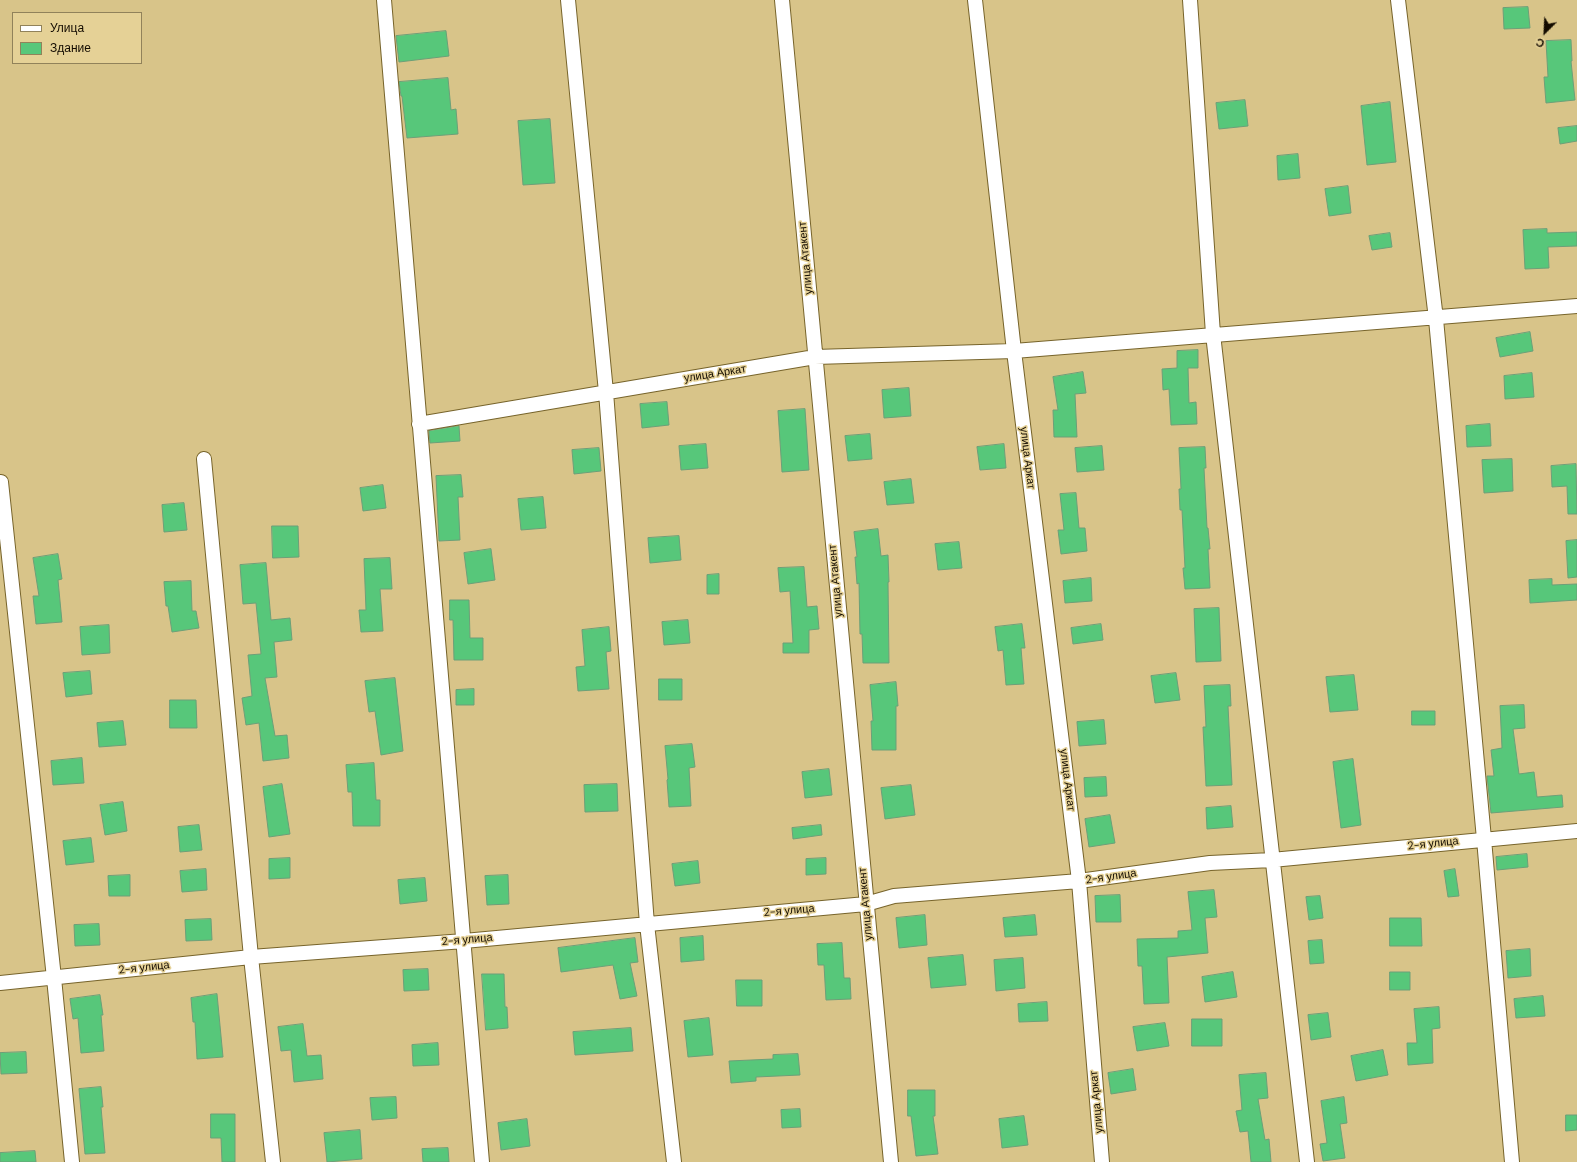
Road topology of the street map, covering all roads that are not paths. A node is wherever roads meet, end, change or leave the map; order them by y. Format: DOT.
graph roads {
  1 [pos="384,0"];
  2 [pos="568,0"];
  3 [pos="782,0"];
  4 [pos="975,0"];
  5 [pos="1190,0"];
  6 [pos="1398,0"];
  7 [pos="1577,306"];
  8 [pos="1436,319"];
  9 [pos="1213,334"];
  10 [pos="1014,351"];
  11 [pos="815,358"];
  12 [pos="606,392"];
  13 [pos="419,424"];
  14 [pos="204,459"];
  15 [pos="1,482"];
  16 [pos="1577,831"];
  17 [pos="1484,839"];
  18 [pos="1272,860"];
  19 [pos="1079,881"];
  20 [pos="866,904"];
  21 [pos="648,924"];
  22 [pos="464,941"];
  23 [pos="251,956"];
  24 [pos="54,978"];
  25 [pos="0,983"];
  26 [pos="72,1162"];
  27 [pos="273,1162"];
  28 [pos="482,1162"];
  29 [pos="674,1162"];
  30 [pos="890,1162"];
  31 [pos="1102,1162"];
  32 [pos="1308,1162"];
  33 [pos="1512,1162"];
  1 -- 13 [label="street"];
  2 -- 12 [label="street"];
  3 -- 11 [label="street, улица Атакент"];
  4 -- 10 [label="street"];
  5 -- 9 [label="street"];
  6 -- 8 [label="street"];
  7 -- 8 [label="street"];
  8 -- 9 [label="street"];
  8 -- 17 [label="street"];
  9 -- 10 [label="street"];
  9 -- 18 [label="street"];
  10 -- 11 [label="street, улица Аркат"];
  10 -- 19 [label="street, улица Аркат"];
  11 -- 12 [label="street, улица Аркат"];
  11 -- 20 [label="street, улица Атакент"];
  12 -- 13 [label="street, улица Аркат"];
  12 -- 21 [label="street"];
  13 -- 22 [label="street"];
  14 -- 23 [label="street"];
  15 -- 24 [label="street"];
  16 -- 17 [label="street, 2-я улица"];
  17 -- 18 [label="street, 2-я улица"];
  17 -- 33 [label="street"];
  18 -- 19 [label="street, 2-я улица"];
  18 -- 32 [label="street"];
  19 -- 20 [label="street, 2-я улица"];
  19 -- 31 [label="street, улица Аркат"];
  20 -- 21 [label="street, 2-я улица"];
  20 -- 30 [label="street, улица Атакент"];
  21 -- 22 [label="street, 2-я улица"];
  21 -- 29 [label="street"];
  22 -- 23 [label="street, 2-я улица"];
  22 -- 28 [label="street"];
  23 -- 24 [label="street, 2-я улица"];
  23 -- 27 [label="street"];
  24 -- 25 [label="street, 2-я улица"];
  24 -- 26 [label="street"];
}
